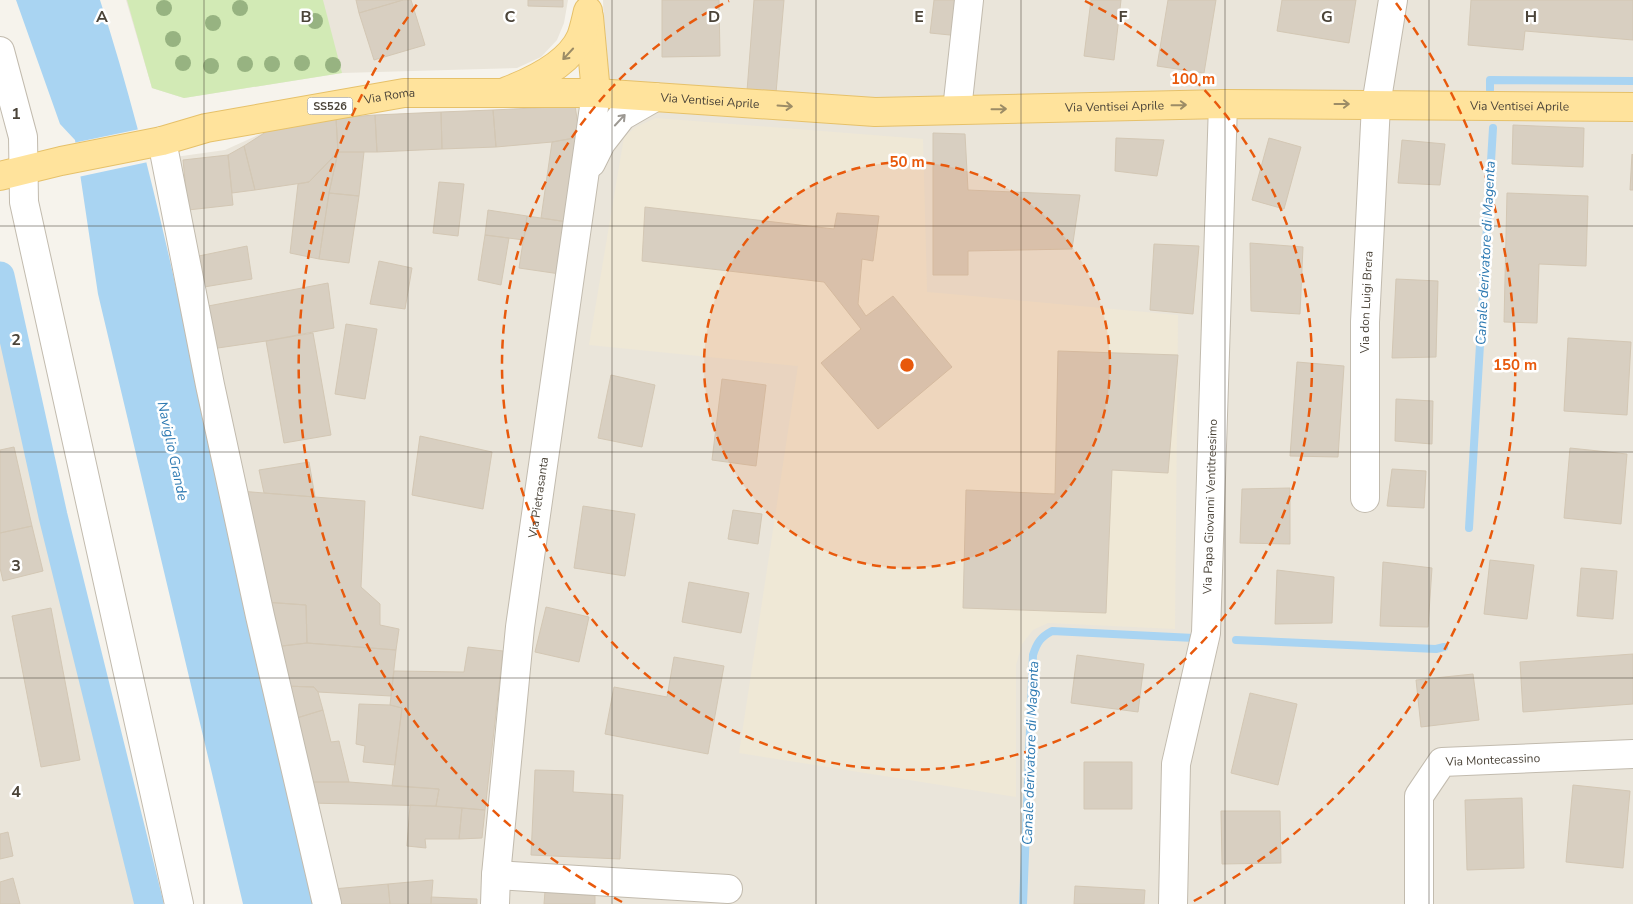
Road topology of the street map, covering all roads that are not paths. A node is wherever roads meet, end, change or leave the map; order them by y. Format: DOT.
graph roads {
  1 [pos="969,0"];
  2 [pos="1393,0"];
  3 [pos="588,6"];
  4 [pos="0,51"];
  5 [pos="4,80"];
  6 [pos="501,93"];
  7 [pos="596,93"];
  8 [pos="655,97"];
  9 [pos="1223,104"];
  10 [pos="1376,104"];
  11 [pos="1633,107"];
  12 [pos="958,110"];
  13 [pos="162,142"];
  14 [pos="11,173"];
  15 [pos="585,175"];
  16 [pos="1365,498"];
  17 [pos="1633,754"];
  18 [pos="496,875"];
  19 [pos="728,889"];
  20 [pos="179,904"];
  21 [pos="327,904"];
  22 [pos="495,904"];
  23 [pos="1173,904"];
  24 [pos="1419,904"];
  1 -- 12 [label="street"];
  2 -- 10 [label="street, Via don Luigi Brera"];
  3 -- 6 [label="main road, Via Roma / SS526, one-way"];
  3 -- 7 [label="main road, Via Roma"];
  4 -- 5 [label="street"];
  5 -- 14 [label="street"];
  6 -- 7 [label="main road, Via Roma / SS526"];
  6 -- 13 [label="main road, Via Roma / SS526"];
  7 -- 8 [label="main road, Via Ventisei Aprile"];
  7 -- 15 [label="street, Via Pietrasanta"];
  8 -- 12 [label="main road, Via Ventisei Aprile, one-way"];
  15 -- 8 [label="street, one-way"];
  9 -- 10 [label="main road, Via Ventisei Aprile, one-way"];
  12 -- 9 [label="main road, Via Ventisei Aprile, one-way"];
  9 -- 23 [label="street, Via Papa Giovanni Ventitreesimo"];
  10 -- 11 [label="main road, Via Ventisei Aprile"];
  10 -- 16 [label="street, Via don Luigi Brera"];
  13 -- 14 [label="main road, SS526"];
  13 -- 21 [label="street"];
  14 -- 20 [label="street"];
  15 -- 18 [label="street, Via Pietrasanta"];
  17 -- 24 [label="street, Via Montecassino"];
  18 -- 19 [label="street"];
  18 -- 22 [label="street, Via Pietrasanta"];
}
